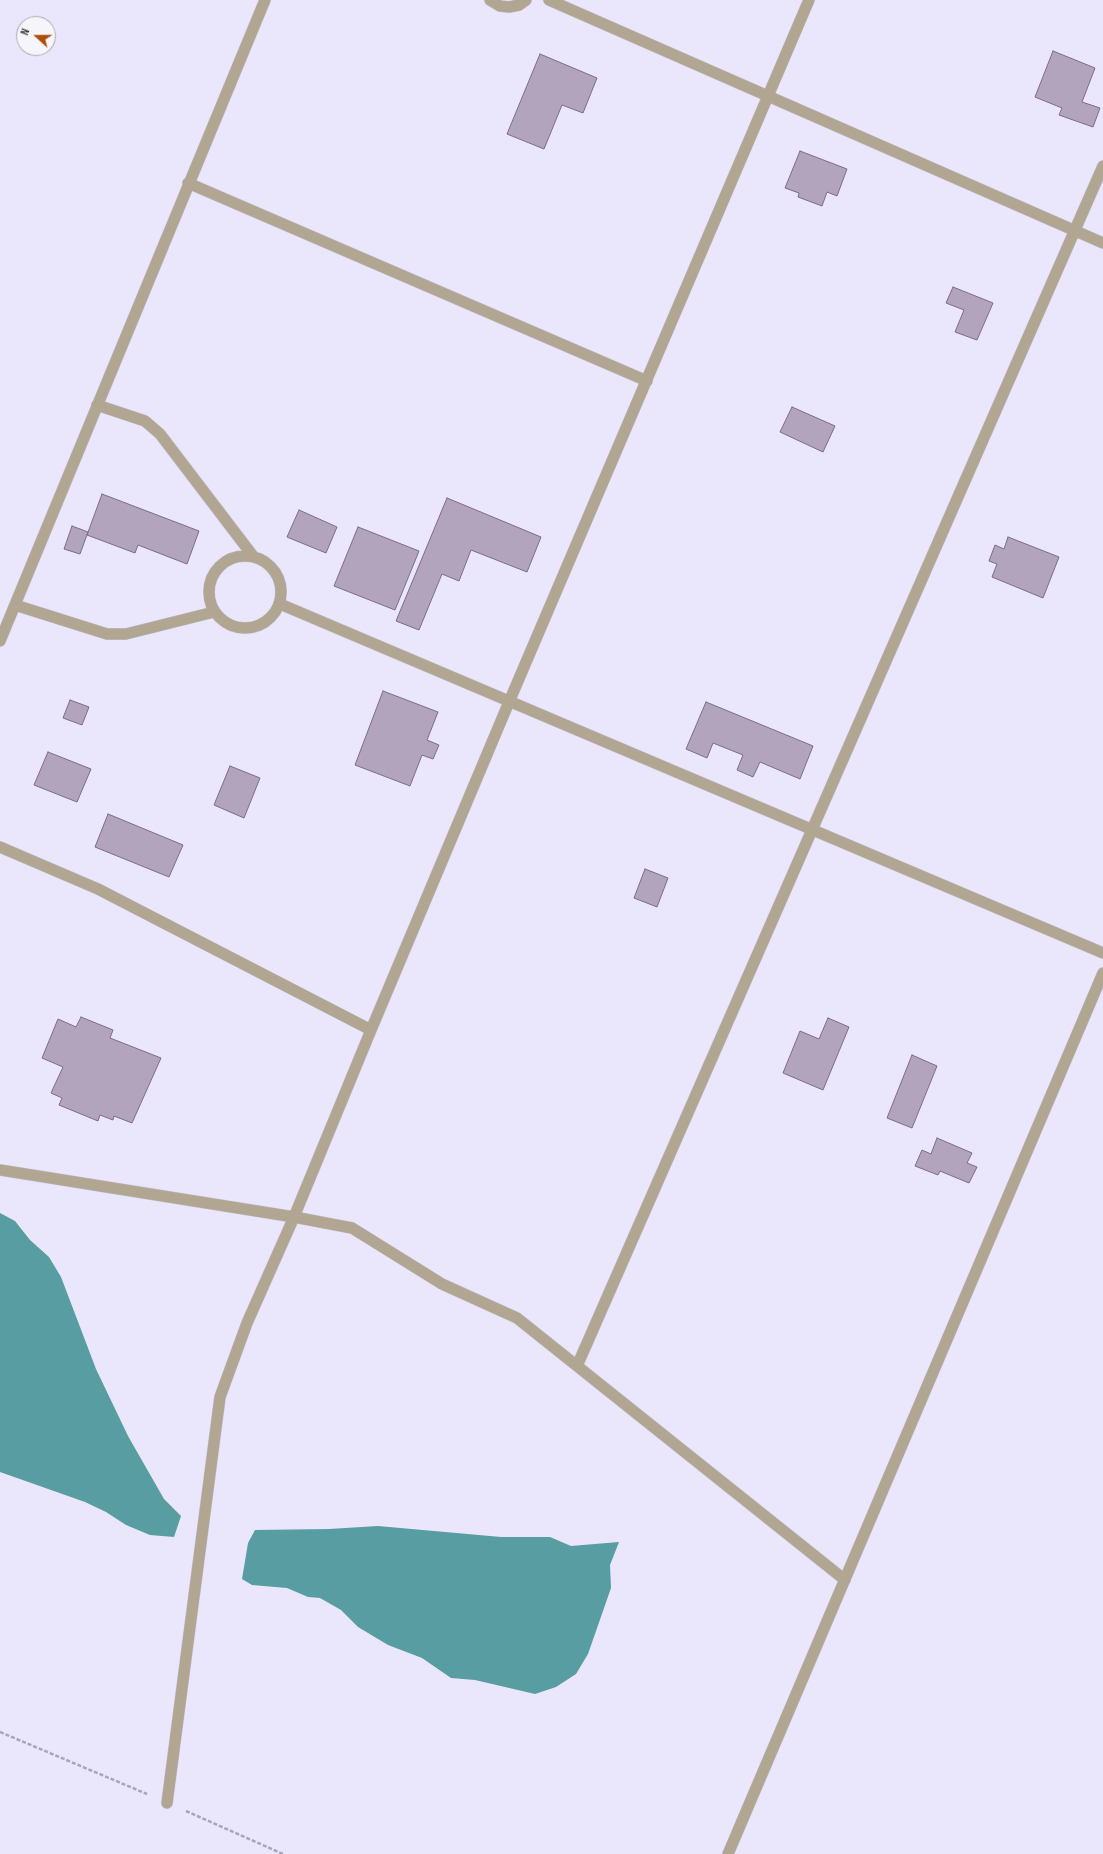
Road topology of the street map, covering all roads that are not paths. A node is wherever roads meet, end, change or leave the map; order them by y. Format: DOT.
graph roads {
  1 [pos="265,0"];
  2 [pos="490,0"];
  3 [pos="526,0"];
  4 [pos="549,0"];
  5 [pos="809,0"];
  6 [pos="768,96"];
  7 [pos="1103,166"];
  8 [pos="188,183"];
  9 [pos="1075,230"];
  10 [pos="1103,243"];
  11 [pos="647,381"];
  12 [pos="97,405"];
  13 [pos="253,556"];
  14 [pos="280,604"];
  15 [pos="15,605"];
  16 [pos="214,612"];
  17 [pos="0,641"];
  18 [pos="509,702"];
  19 [pos="812,830"];
  20 [pos="0,847"];
  21 [pos="1103,953"];
  22 [pos="1103,973"];
  23 [pos="371,1030"];
  24 [pos="0,1170"];
  25 [pos="294,1217"];
  26 [pos="577,1366"];
  27 [pos="845,1580"];
  28 [pos="167,1802"];
  29 [pos="728,1854"];
  1 -- 8 [label="street"];
  2 -- 3 [label="street"];
  4 -- 6 [label="street"];
  5 -- 6 [label="street"];
  6 -- 9 [label="street"];
  6 -- 11 [label="street"];
  7 -- 9 [label="street"];
  8 -- 11 [label="street"];
  8 -- 12 [label="street"];
  9 -- 10 [label="street"];
  9 -- 19 [label="street"];
  11 -- 18 [label="street"];
  12 -- 13 [label="street"];
  12 -- 15 [label="street"];
  13 -- 14 [label="street"];
  13 -- 16 [label="street"];
  14 -- 16 [label="street"];
  14 -- 18 [label="street"];
  15 -- 16 [label="street"];
  15 -- 17 [label="street"];
  18 -- 19 [label="street"];
  18 -- 23 [label="street"];
  19 -- 21 [label="street"];
  19 -- 26 [label="street"];
  20 -- 23 [label="street"];
  22 -- 27 [label="street"];
  23 -- 25 [label="street"];
  24 -- 25 [label="street"];
  25 -- 26 [label="street"];
  25 -- 28 [label="street"];
  26 -- 27 [label="street"];
  27 -- 29 [label="street"];
}
